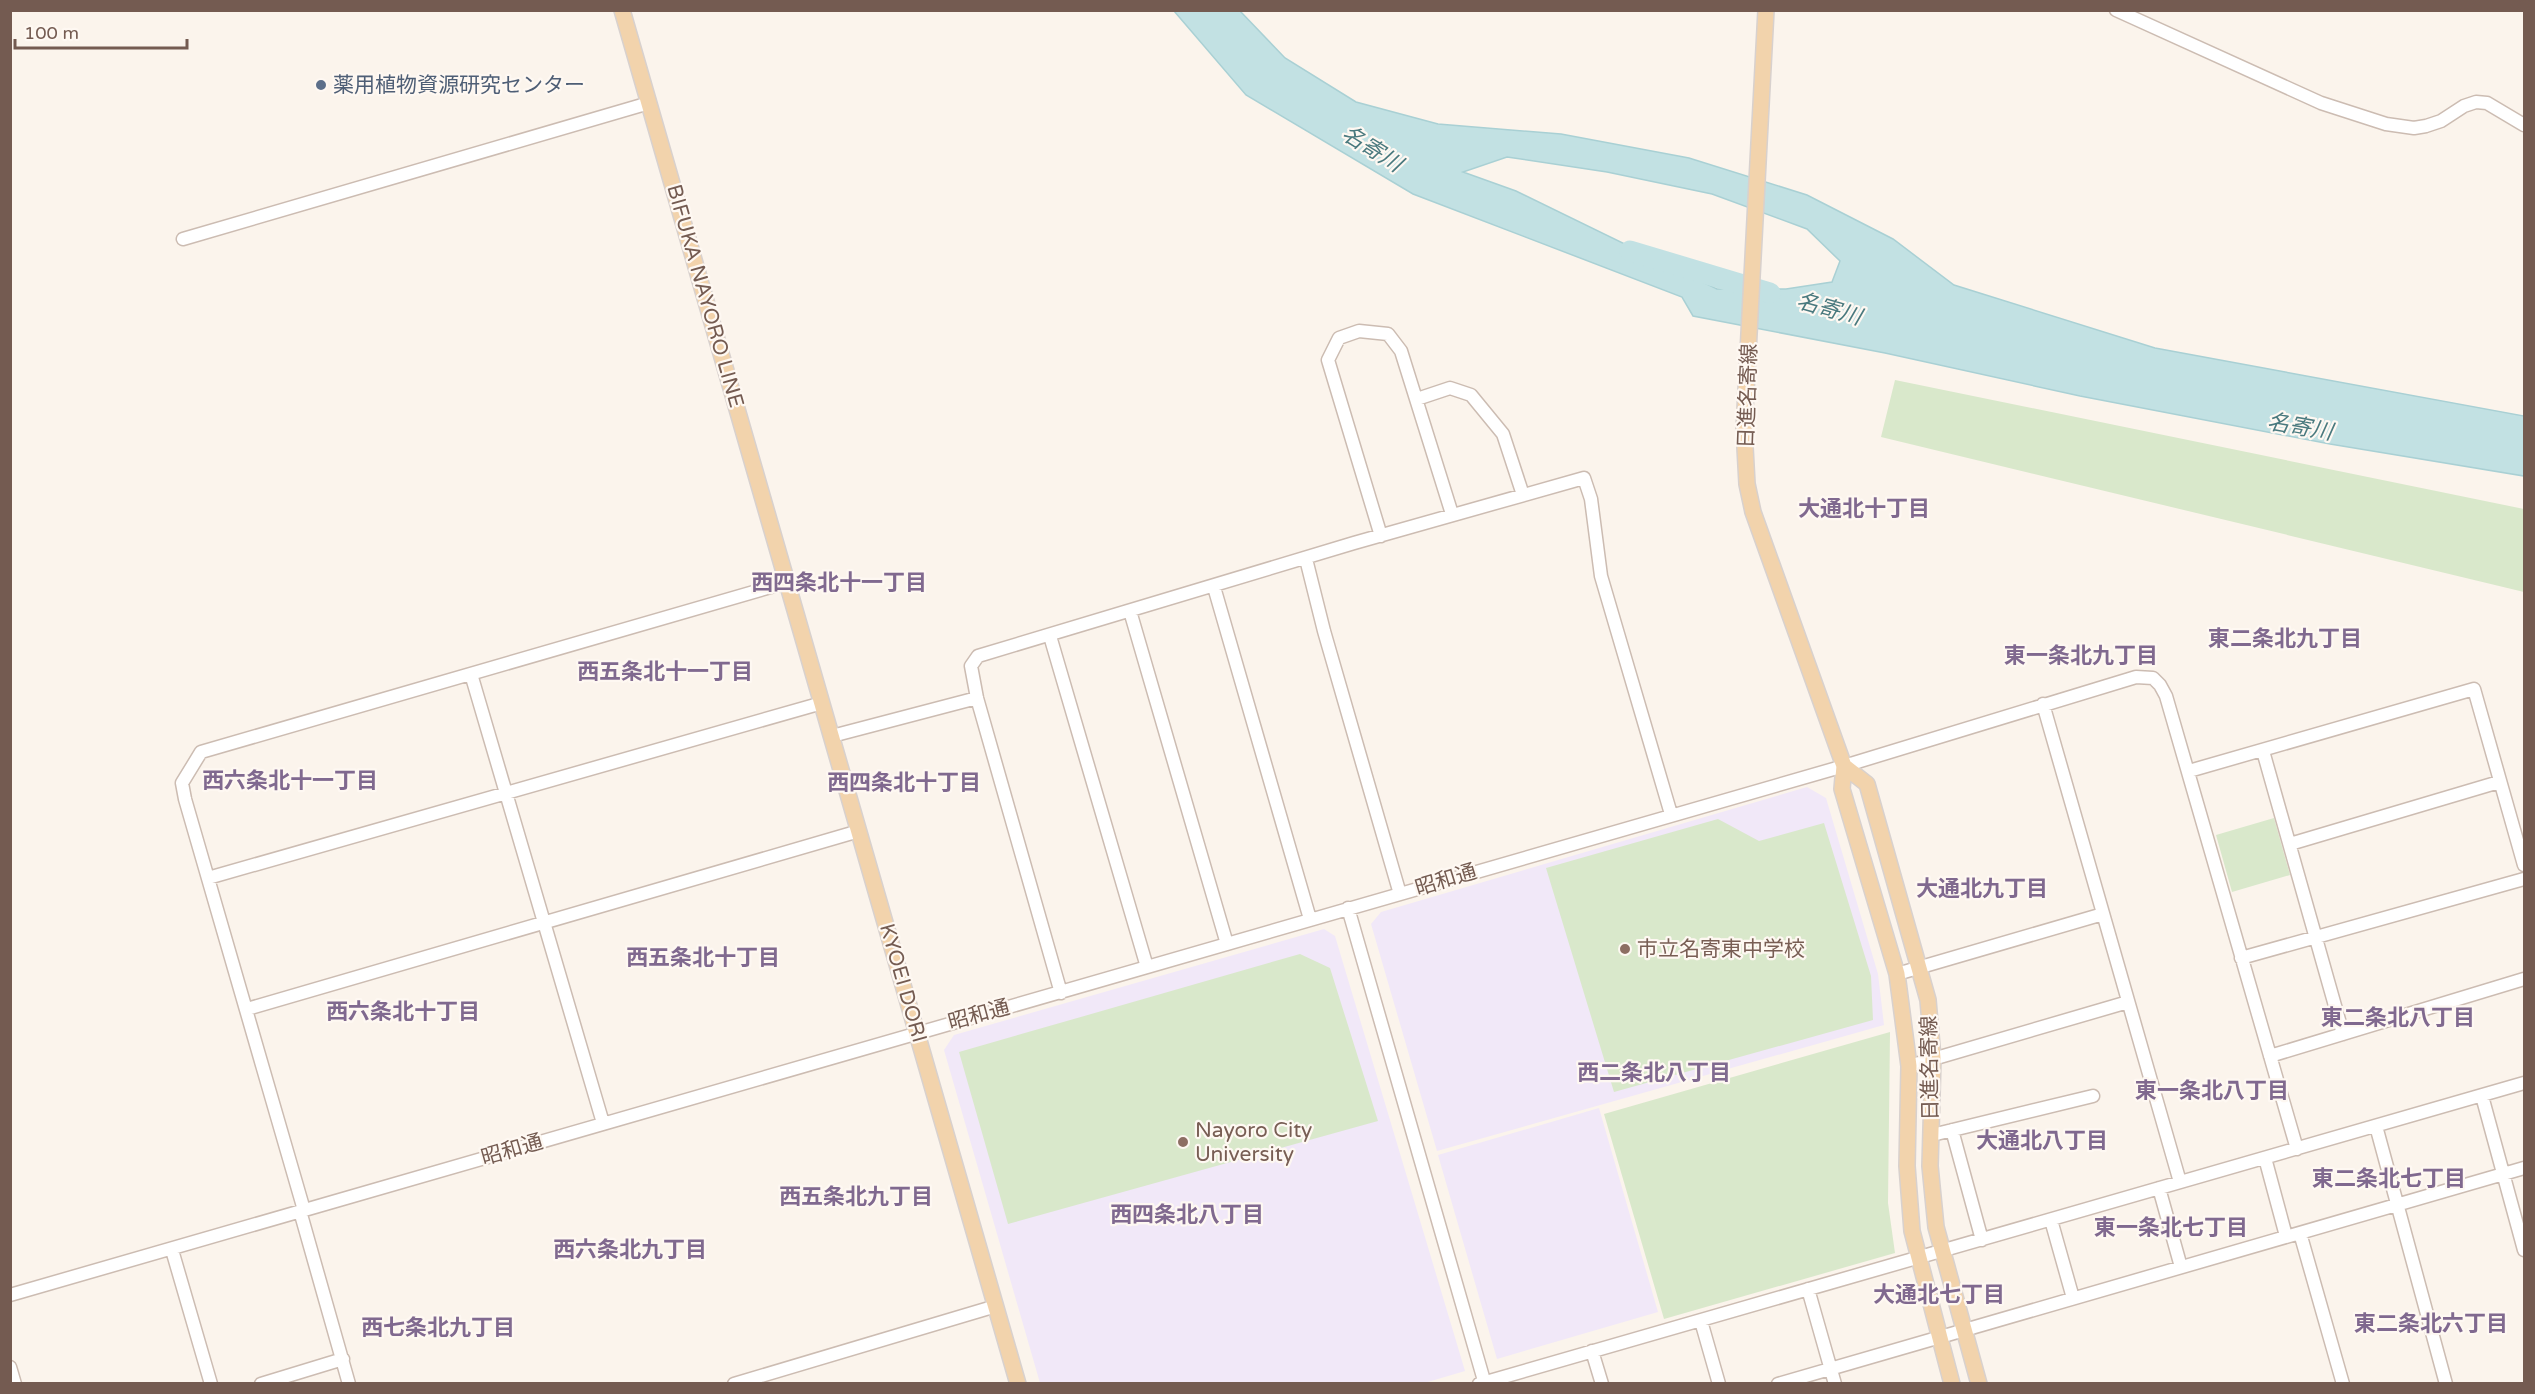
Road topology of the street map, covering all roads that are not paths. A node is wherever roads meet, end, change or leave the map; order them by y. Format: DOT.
graph roads {
  1 [pos="622,10"];
  2 [pos="1766,10"];
  3 [pos="2116,10"];
  4 [pos="649,103"];
  5 [pos="2524,124"];
  6 [pos="183,239"];
  7 [pos="1417,399"];
  8 [pos="1523,495"];
  9 [pos="1452,514"];
  10 [pos="1381,536"];
  11 [pos="1306,559"];
  12 [pos="788,582"];
  13 [pos="1214,587"];
  14 [pos="1130,611"];
  15 [pos="1050,636"];
  16 [pos="471,674"];
  17 [pos="977,698"];
  18 [pos="822,702"];
  19 [pos="2043,704"];
  20 [pos="832,736"];
  21 [pos="2263,751"];
  22 [pos="1844,766"];
  23 [pos="2189,771"];
  24 [pos="2499,782"];
  25 [pos="505,792"];
  26 [pos="1671,814"];
  27 [pos="859,831"];
  28 [pos="2290,844"];
  29 [pos="2524,865"];
  30 [pos="208,878"];
  31 [pos="2524,879"];
  32 [pos="1401,894"];
  33 [pos="1348,908"];
  34 [pos="2103,914"];
  35 [pos="1310,920"];
  36 [pos="543,924"];
  37 [pos="2315,937"];
  38 [pos="1227,944"];
  39 [pos="2241,958"];
  40 [pos="1147,967"];
  41 [pos="1920,969"];
  42 [pos="1897,974"];
  43 [pos="2524,979"];
  44 [pos="1061,993"];
  45 [pos="2128,1002"];
  46 [pos="247,1009"];
  47 [pos="917,1032"];
  48 [pos="2343,1034"];
  49 [pos="2270,1056"];
  50 [pos="1933,1058"];
  51 [pos="1909,1065"];
  52 [pos="2524,1083"];
  53 [pos="2482,1095"];
  54 [pos="2093,1096"];
  55 [pos="603,1123"];
  56 [pos="2376,1126"];
  57 [pos="1952,1130"];
  58 [pos="1932,1135"];
  59 [pos="2297,1149"];
  60 [pos="2265,1158"];
  61 [pos="2524,1168"];
  62 [pos="2503,1174"];
  63 [pos="2180,1182"];
  64 [pos="2159,1188"];
  65 [pos="2397,1204"];
  66 [pos="302,1210"];
  67 [pos="2051,1220"];
  68 [pos="2300,1233"];
  69 [pos="2286,1236"];
  70 [pos="1982,1240"];
  71 [pos="172,1250"];
  72 [pos="2524,1250"];
  73 [pos="1941,1251"];
  74 [pos="1918,1257"];
  75 [pos="2181,1267"];
  76 [pos="1808,1289"];
  77 [pos="10,1295"];
  78 [pos="2073,1298"];
  79 [pos="996,1306"];
  80 [pos="1701,1321"];
  81 [pos="1964,1328"];
  82 [pos="1938,1336"];
  83 [pos="1592,1351"];
  84 [pos="343,1359"];
  85 [pos="10,1367"];
  86 [pos="1830,1368"];
  87 [pos="770,1379"];
  88 [pos="282,1381"];
  89 [pos="15,1383"];
  90 [pos="212,1383"];
  91 [pos="261,1383"];
  92 [pos="349,1383"];
  93 [pos="734,1383"];
  94 [pos="1018,1383"];
  95 [pos="1483,1383"];
  96 [pos="1602,1383"];
  97 [pos="1719,1383"];
  98 [pos="1778,1383"];
  99 [pos="1835,1383"];
  100 [pos="1952,1383"];
  101 [pos="1979,1383"];
  102 [pos="2343,1383"];
  103 [pos="2446,1383"];
  1 -- 4 [label="main road, BIFUKA NAYORO LINE"];
  2 -- 22 [label="main road, 日進名寄線"];
  3 -- 5 [label="street"];
  4 -- 6 [label="street"];
  4 -- 12 [label="main road, BIFUKA NAYORO LINE"];
  7 -- 8 [label="street"];
  7 -- 9 [label="street"];
  7 -- 10 [label="street"];
  8 -- 9 [label="street"];
  8 -- 26 [label="street"];
  9 -- 10 [label="street"];
  10 -- 11 [label="street"];
  11 -- 13 [label="street"];
  11 -- 32 [label="street"];
  12 -- 16 [label="street"];
  12 -- 18 [label="main road, KYOEI DORI"];
  13 -- 14 [label="street"];
  13 -- 35 [label="street"];
  14 -- 15 [label="street"];
  14 -- 38 [label="street"];
  15 -- 17 [label="street"];
  15 -- 40 [label="street"];
  16 -- 25 [label="street"];
  16 -- 30 [label="street"];
  17 -- 20 [label="street"];
  17 -- 44 [label="street"];
  18 -- 20 [label="main road, KYOEI DORI"];
  18 -- 25 [label="street"];
  19 -- 22 [label="street, 昭和通"];
  19 -- 23 [label="street, 昭和通"];
  19 -- 34 [label="street"];
  20 -- 27 [label="main road, KYOEI DORI"];
  21 -- 23 [label="street"];
  21 -- 24 [label="street"];
  21 -- 28 [label="street"];
  22 -- 26 [label="street, 昭和通"];
  22 -- 41 [label="main road, 日進名寄線"];
  22 -- 42 [label="main road, 日進名寄線"];
  23 -- 39 [label="street"];
  24 -- 28 [label="street"];
  24 -- 29 [label="street"];
  25 -- 30 [label="street"];
  25 -- 36 [label="street"];
  26 -- 32 [label="street, 昭和通"];
  27 -- 36 [label="street"];
  27 -- 47 [label="main road, KYOEI DORI"];
  28 -- 37 [label="street"];
  30 -- 46 [label="street"];
  31 -- 37 [label="street"];
  32 -- 33 [label="street, 昭和通"];
  33 -- 35 [label="street, 昭和通"];
  33 -- 95 [label="street"];
  34 -- 41 [label="street"];
  34 -- 45 [label="street"];
  35 -- 38 [label="street, 昭和通"];
  36 -- 46 [label="street"];
  36 -- 55 [label="street"];
  37 -- 39 [label="street"];
  37 -- 48 [label="street"];
  38 -- 40 [label="street, 昭和通"];
  39 -- 49 [label="street"];
  40 -- 44 [label="street, 昭和通"];
  41 -- 42 [label="street"];
  41 -- 50 [label="main road, 日進名寄線"];
  42 -- 51 [label="main road, 日進名寄線"];
  43 -- 48 [label="street"];
  44 -- 47 [label="street, 昭和通"];
  45 -- 50 [label="street"];
  45 -- 63 [label="street"];
  46 -- 66 [label="street"];
  47 -- 55 [label="street, 昭和通"];
  47 -- 79 [label="main road, KYOEI DORI"];
  48 -- 49 [label="street"];
  49 -- 59 [label="street"];
  50 -- 51 [label="street"];
  50 -- 58 [label="main road, 日進名寄線"];
  51 -- 74 [label="main road, 日進名寄線"];
  52 -- 53 [label="street"];
  53 -- 56 [label="street"];
  53 -- 62 [label="street"];
  54 -- 57 [label="street"];
  55 -- 66 [label="street, 昭和通"];
  56 -- 59 [label="street"];
  56 -- 65 [label="street"];
  57 -- 58 [label="street"];
  57 -- 70 [label="street"];
  58 -- 73 [label="main road, 日進名寄線"];
  59 -- 60 [label="street"];
  60 -- 63 [label="street"];
  60 -- 69 [label="street"];
  61 -- 62 [label="street"];
  62 -- 65 [label="street"];
  62 -- 72 [label="street"];
  63 -- 64 [label="street"];
  64 -- 67 [label="street"];
  64 -- 75 [label="street"];
  65 -- 68 [label="street"];
  65 -- 103 [label="street"];
  66 -- 71 [label="street, 昭和通"];
  66 -- 84 [label="street"];
  67 -- 70 [label="street"];
  67 -- 78 [label="street"];
  68 -- 69 [label="street"];
  68 -- 102 [label="street"];
  69 -- 75 [label="street"];
  70 -- 73 [label="street"];
  71 -- 77 [label="street, 昭和通"];
  71 -- 90 [label="street"];
  73 -- 74 [label="street"];
  73 -- 81 [label="main road, 日進名寄線"];
  74 -- 76 [label="street"];
  74 -- 82 [label="main road, 日進名寄線"];
  75 -- 78 [label="street"];
  76 -- 80 [label="street"];
  76 -- 86 [label="street"];
  78 -- 81 [label="street"];
  79 -- 87 [label="street"];
  79 -- 94 [label="main road, KYOEI DORI"];
  80 -- 83 [label="street"];
  80 -- 97 [label="street"];
  81 -- 82 [label="street"];
  81 -- 101 [label="main road, 日進名寄線"];
  82 -- 86 [label="street"];
  82 -- 100 [label="main road, 日進名寄線"];
  83 -- 95 [label="street"];
  83 -- 96 [label="street"];
  84 -- 88 [label="street"];
  84 -- 92 [label="street"];
  85 -- 89 [label="street"];
  86 -- 98 [label="street"];
  86 -- 99 [label="street"];
  87 -- 93 [label="street"];
  88 -- 91 [label="street"];
}
